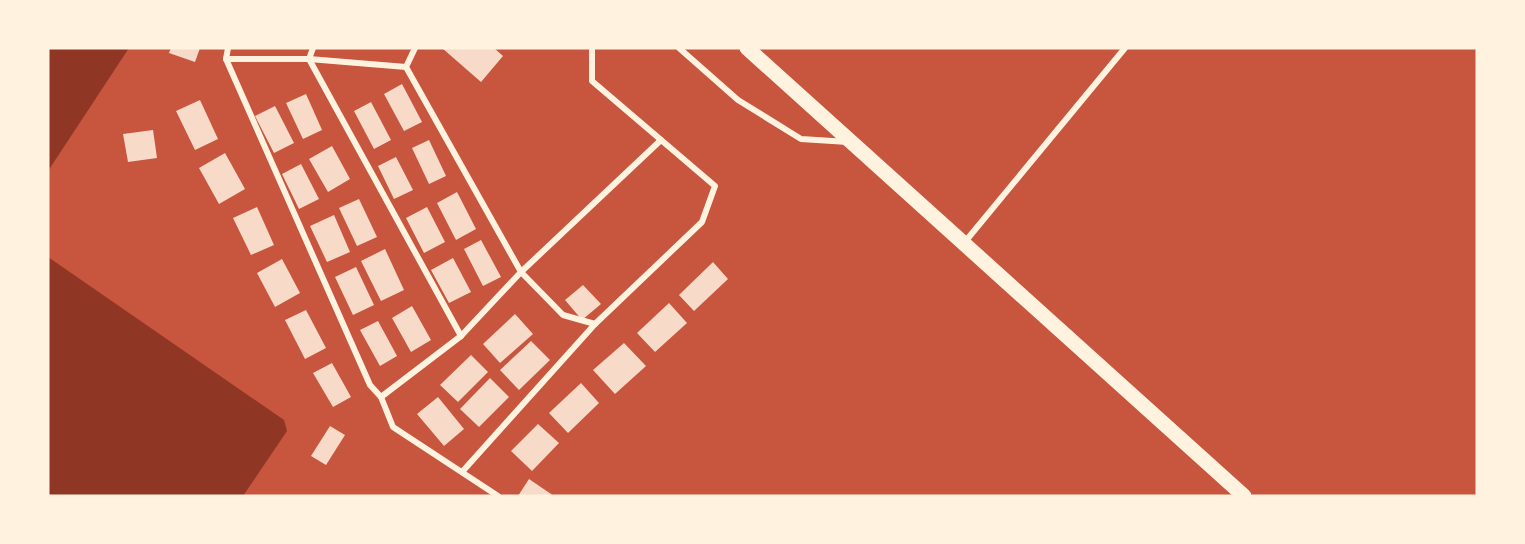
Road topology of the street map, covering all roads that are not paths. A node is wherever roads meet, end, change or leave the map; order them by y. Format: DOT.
graph roads {
  1 [pos="228,48"];
  2 [pos="313,48"];
  3 [pos="415,48"];
  4 [pos="592,48"];
  5 [pos="679,48"];
  6 [pos="747,48"];
  7 [pos="1125,48"];
  8 [pos="226,59"];
  9 [pos="309,59"];
  10 [pos="406,68"];
  11 [pos="661,140"];
  12 [pos="851,142"];
  13 [pos="963,243"];
  14 [pos="521,272"];
  15 [pos="595,324"];
  16 [pos="461,336"];
  17 [pos="381,397"];
  18 [pos="462,472"];
  19 [pos="498,496"];
  20 [pos="1244,496"];
  1 -- 8 [label="street"];
  2 -- 9 [label="street"];
  3 -- 10 [label="street"];
  4 -- 11 [label="street"];
  5 -- 12 [label="street"];
  6 -- 12 [label="main road"];
  7 -- 13 [label="street"];
  8 -- 9 [label="street"];
  8 -- 17 [label="street"];
  9 -- 10 [label="street"];
  9 -- 16 [label="street"];
  10 -- 14 [label="street"];
  11 -- 14 [label="street"];
  11 -- 15 [label="street"];
  12 -- 13 [label="main road"];
  13 -- 20 [label="main road"];
  14 -- 15 [label="street"];
  14 -- 16 [label="street"];
  15 -- 18 [label="street"];
  16 -- 17 [label="street"];
  17 -- 18 [label="street"];
  18 -- 19 [label="street"];
}
